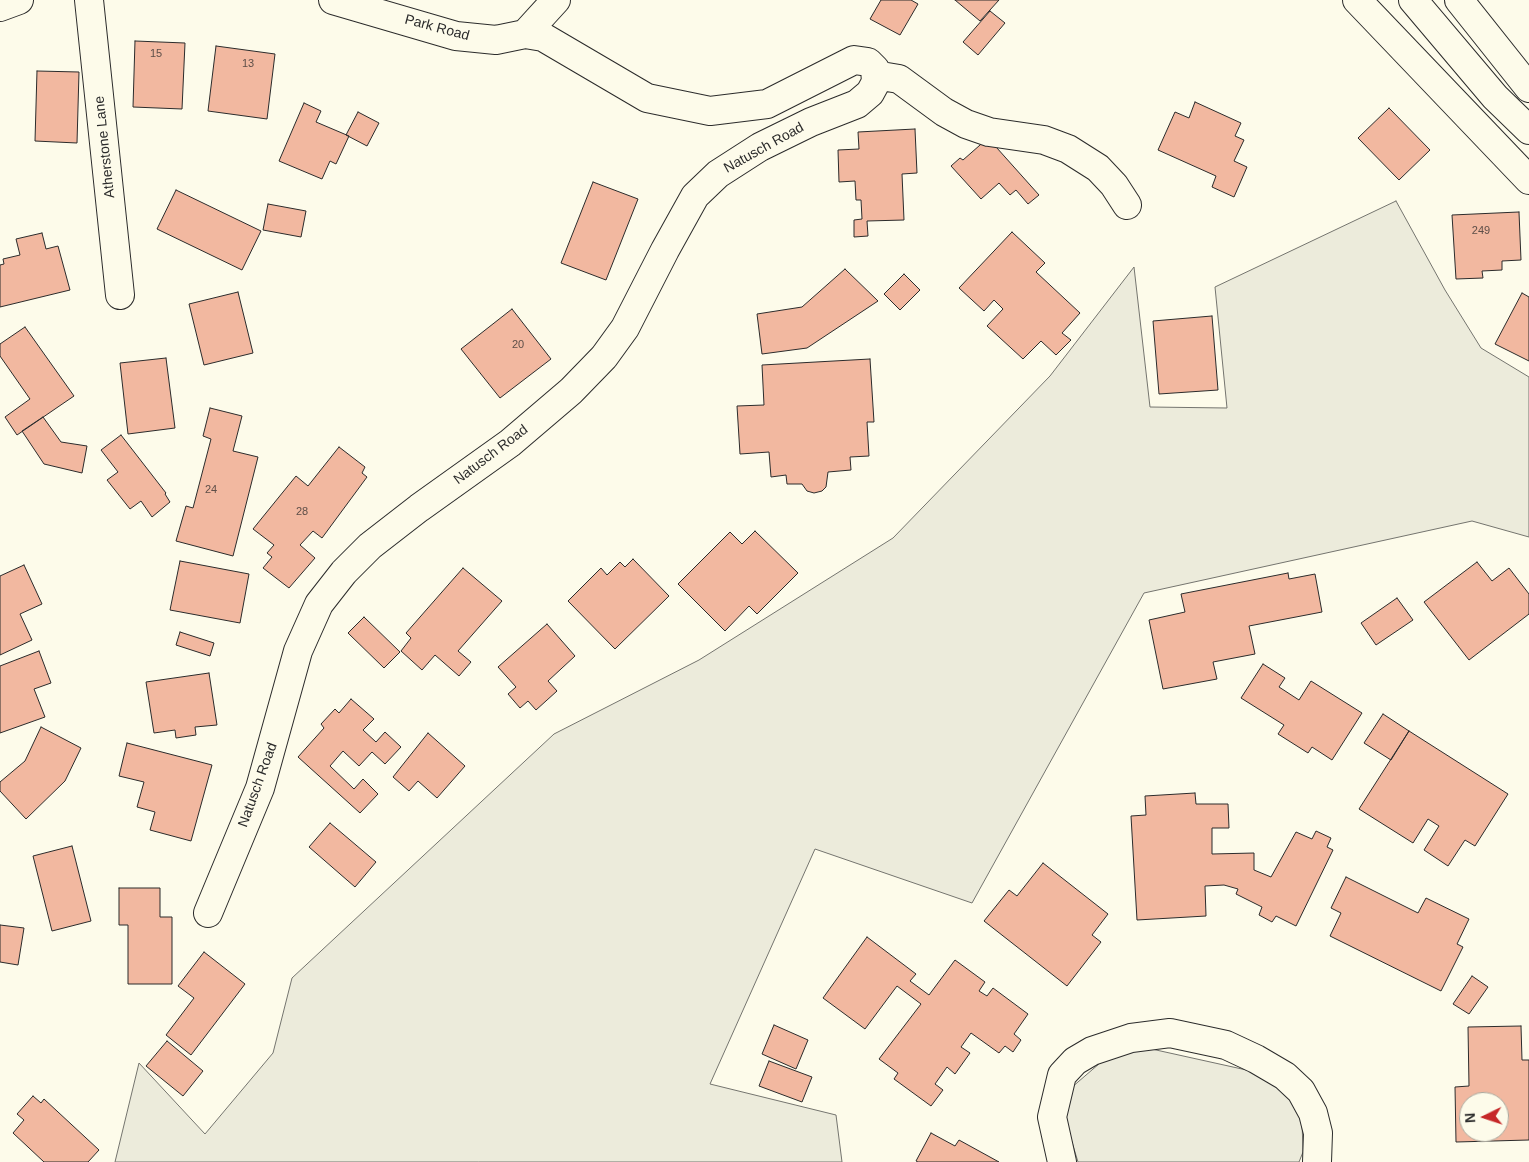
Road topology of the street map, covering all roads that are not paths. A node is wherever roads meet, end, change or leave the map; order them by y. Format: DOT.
graph roads {
  1 [pos="19,0"];
  2 [pos="89,0"];
  3 [pos="333,0"];
  4 [pos="556,0"];
  5 [pos="1357,0"];
  6 [pos="1413,0"];
  7 [pos="1459,0"];
  8 [pos="0,7"];
  9 [pos="525,34"];
  10 [pos="876,77"];
  11 [pos="1529,88"];
  12 [pos="1529,130"];
  13 [pos="1529,180"];
  14 [pos="1127,205"];
  15 [pos="120,295"];
  16 [pos="208,913"];
  17 [pos="1062,1162"];
  18 [pos="1316,1162"];
  1 -- 8 [label="main road"];
  2 -- 15 [label="main road, Atherstone Lane"];
  3 -- 9 [label="main road, Park Road"];
  4 -- 9 [label="main road"];
  5 -- 13 [label="main road"];
  6 -- 12 [label="main road"];
  7 -- 11 [label="main road"];
  9 -- 10 [label="main road"];
  10 -- 14 [label="main road"];
  10 -- 16 [label="main road, Natusch Road"];
  17 -- 18 [label="main road"];
}
